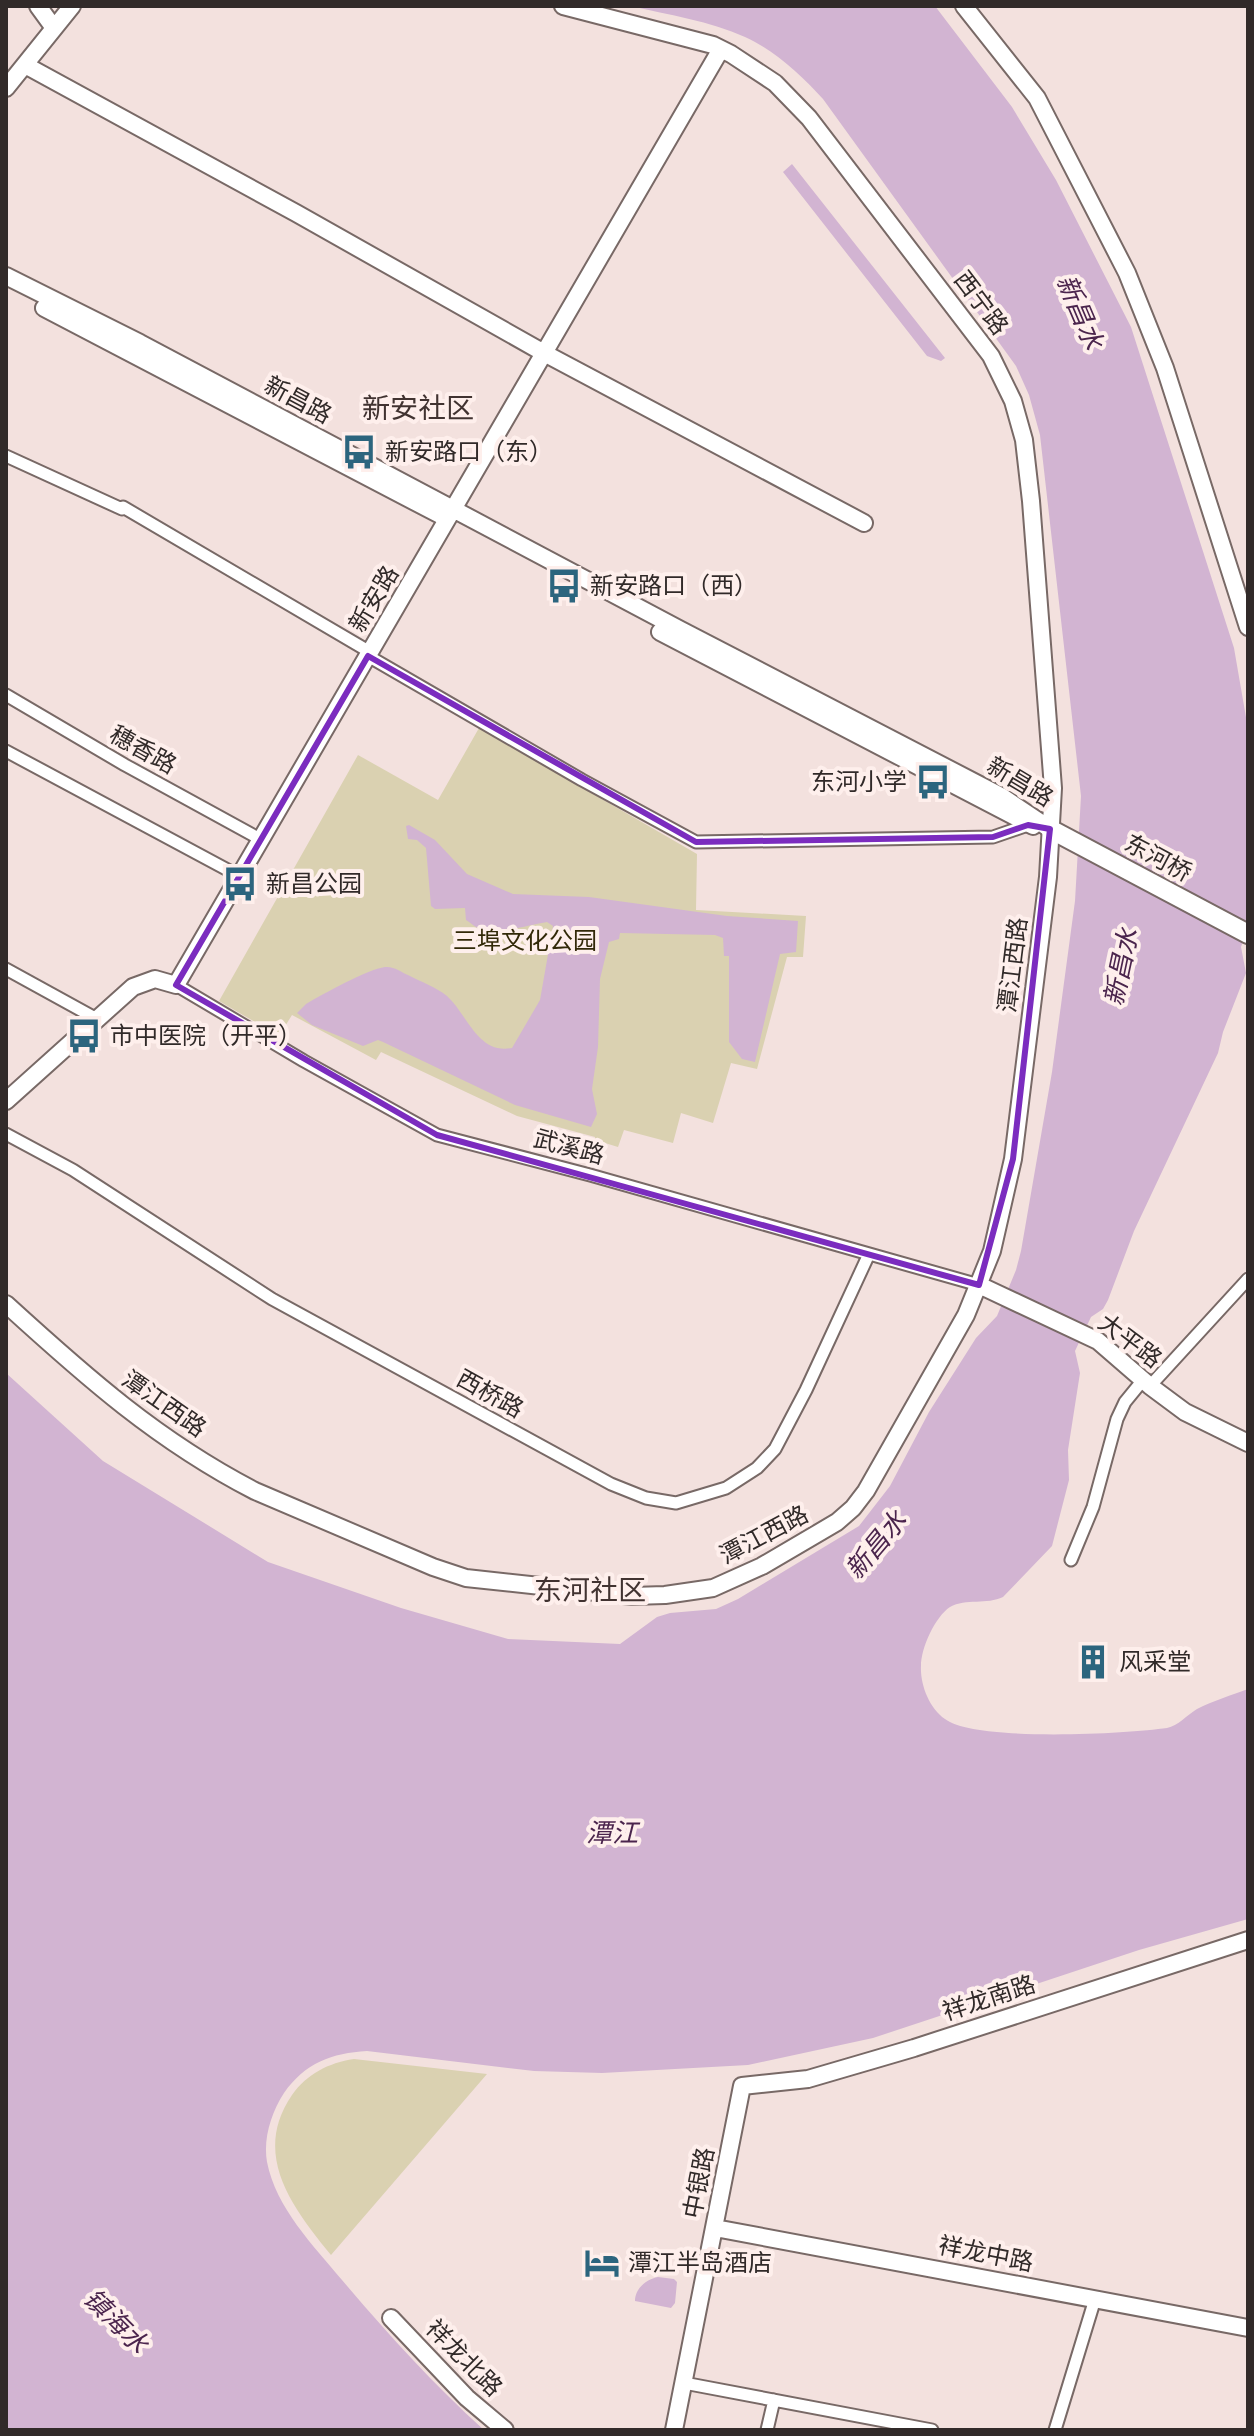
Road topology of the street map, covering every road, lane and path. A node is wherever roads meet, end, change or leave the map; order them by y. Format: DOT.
graph roads {
  1 [pos="38,6"];
  2 [pos="72,6"];
  3 [pos="563,6"];
  4 [pos="964,6"];
  5 [pos="54,28"];
  6 [pos="721,49"];
  7 [pos="25,65"];
  8 [pos="6,88"];
  9 [pos="6,276"];
  10 [pos="6,288"];
  11 [pos="544,353"];
  12 [pos="6,456"];
  13 [pos="451,515"];
  14 [pos="864,523"];
  15 [pos="1248,627"];
  16 [pos="369,654"];
  17 [pos="6,695"];
  18 [pos="6,751"];
  19 [pos="1028,825"];
  20 [pos="1050,829"];
  21 [pos="260,839"];
  22 [pos="239,876"];
  23 [pos="1247,931"];
  24 [pos="6,969"];
  25 [pos="176,985"];
  26 [pos="97,1019"];
  27 [pos="8,1096"];
  28 [pos="6,1134"];
  29 [pos="869,1254"];
  30 [pos="1248,1279"];
  31 [pos="979,1285"];
  32 [pos="6,1304"];
  33 [pos="1146,1383"];
  34 [pos="1248,1443"];
  35 [pos="1071,1560"];
  36 [pos="1248,1940"];
  37 [pos="742,2086"];
  38 [pos="715,2228"];
  39 [pos="1095,2299"];
  40 [pos="391,2318"];
  41 [pos="1248,2328"];
  42 [pos="684,2383"];
  43 [pos="774,2400"];
  44 [pos="505,2430"];
  45 [pos="674,2430"];
  46 [pos="767,2430"];
  47 [pos="932,2430"];
  48 [pos="1055,2430"];
  1 -- 5 [label="street"];
  2 -- 5 [label="street"];
  3 -- 6 [label="street, 西宁路"];
  4 -- 15 [label="street"];
  5 -- 7 [label="street"];
  6 -- 11 [label="street, 新安路"];
  6 -- 20 [label="street, 西宁路"];
  7 -- 8 [label="street"];
  7 -- 11 [label="street"];
  9 -- 13 [label="street, 新昌路"];
  10 -- 13 [label="street, 新昌路"];
  11 -- 13 [label="street, 新安路"];
  11 -- 14 [label="street"];
  12 -- 16 [label="street"];
  13 -- 16 [label="street, 新安路"];
  13 -- 19 [label="street, 新昌路"];
  13 -- 20 [label="street, 新昌路"];
  16 -- 19 [label="street"];
  16 -- 21 [label="street, 新安路"];
  17 -- 21 [label="street, 穗香路"];
  18 -- 22 [label="street"];
  19 -- 20 [label="street, 新昌路"];
  20 -- 23 [label="main road, 东河桥"];
  20 -- 31 [label="street, 潭江西路"];
  21 -- 22 [label="street, 新安路"];
  22 -- 25 [label="street, 新安路"];
  24 -- 26 [label="street"];
  25 -- 26 [label="street"];
  25 -- 29 [label="street, 武溪路"];
  26 -- 27 [label="street"];
  28 -- 29 [label="street, 西桥路"];
  29 -- 31 [label="street, 武溪路"];
  30 -- 33 [label="street"];
  31 -- 32 [label="street, 潭江西路"];
  31 -- 33 [label="street, 大平路"];
  33 -- 34 [label="street, 大平路"];
  33 -- 35 [label="street"];
  36 -- 37 [label="street, 祥龙南路"];
  37 -- 38 [label="street, 中银路"];
  38 -- 39 [label="street, 祥龙中路"];
  38 -- 42 [label="street, 中银路"];
  39 -- 41 [label="street, 祥龙中路"];
  39 -- 48 [label="street"];
  40 -- 44 [label="street, 祥龙北路"];
  42 -- 43 [label="street"];
  42 -- 45 [label="street, 中银路"];
  43 -- 46 [label="street"];
  43 -- 47 [label="street"];
}
